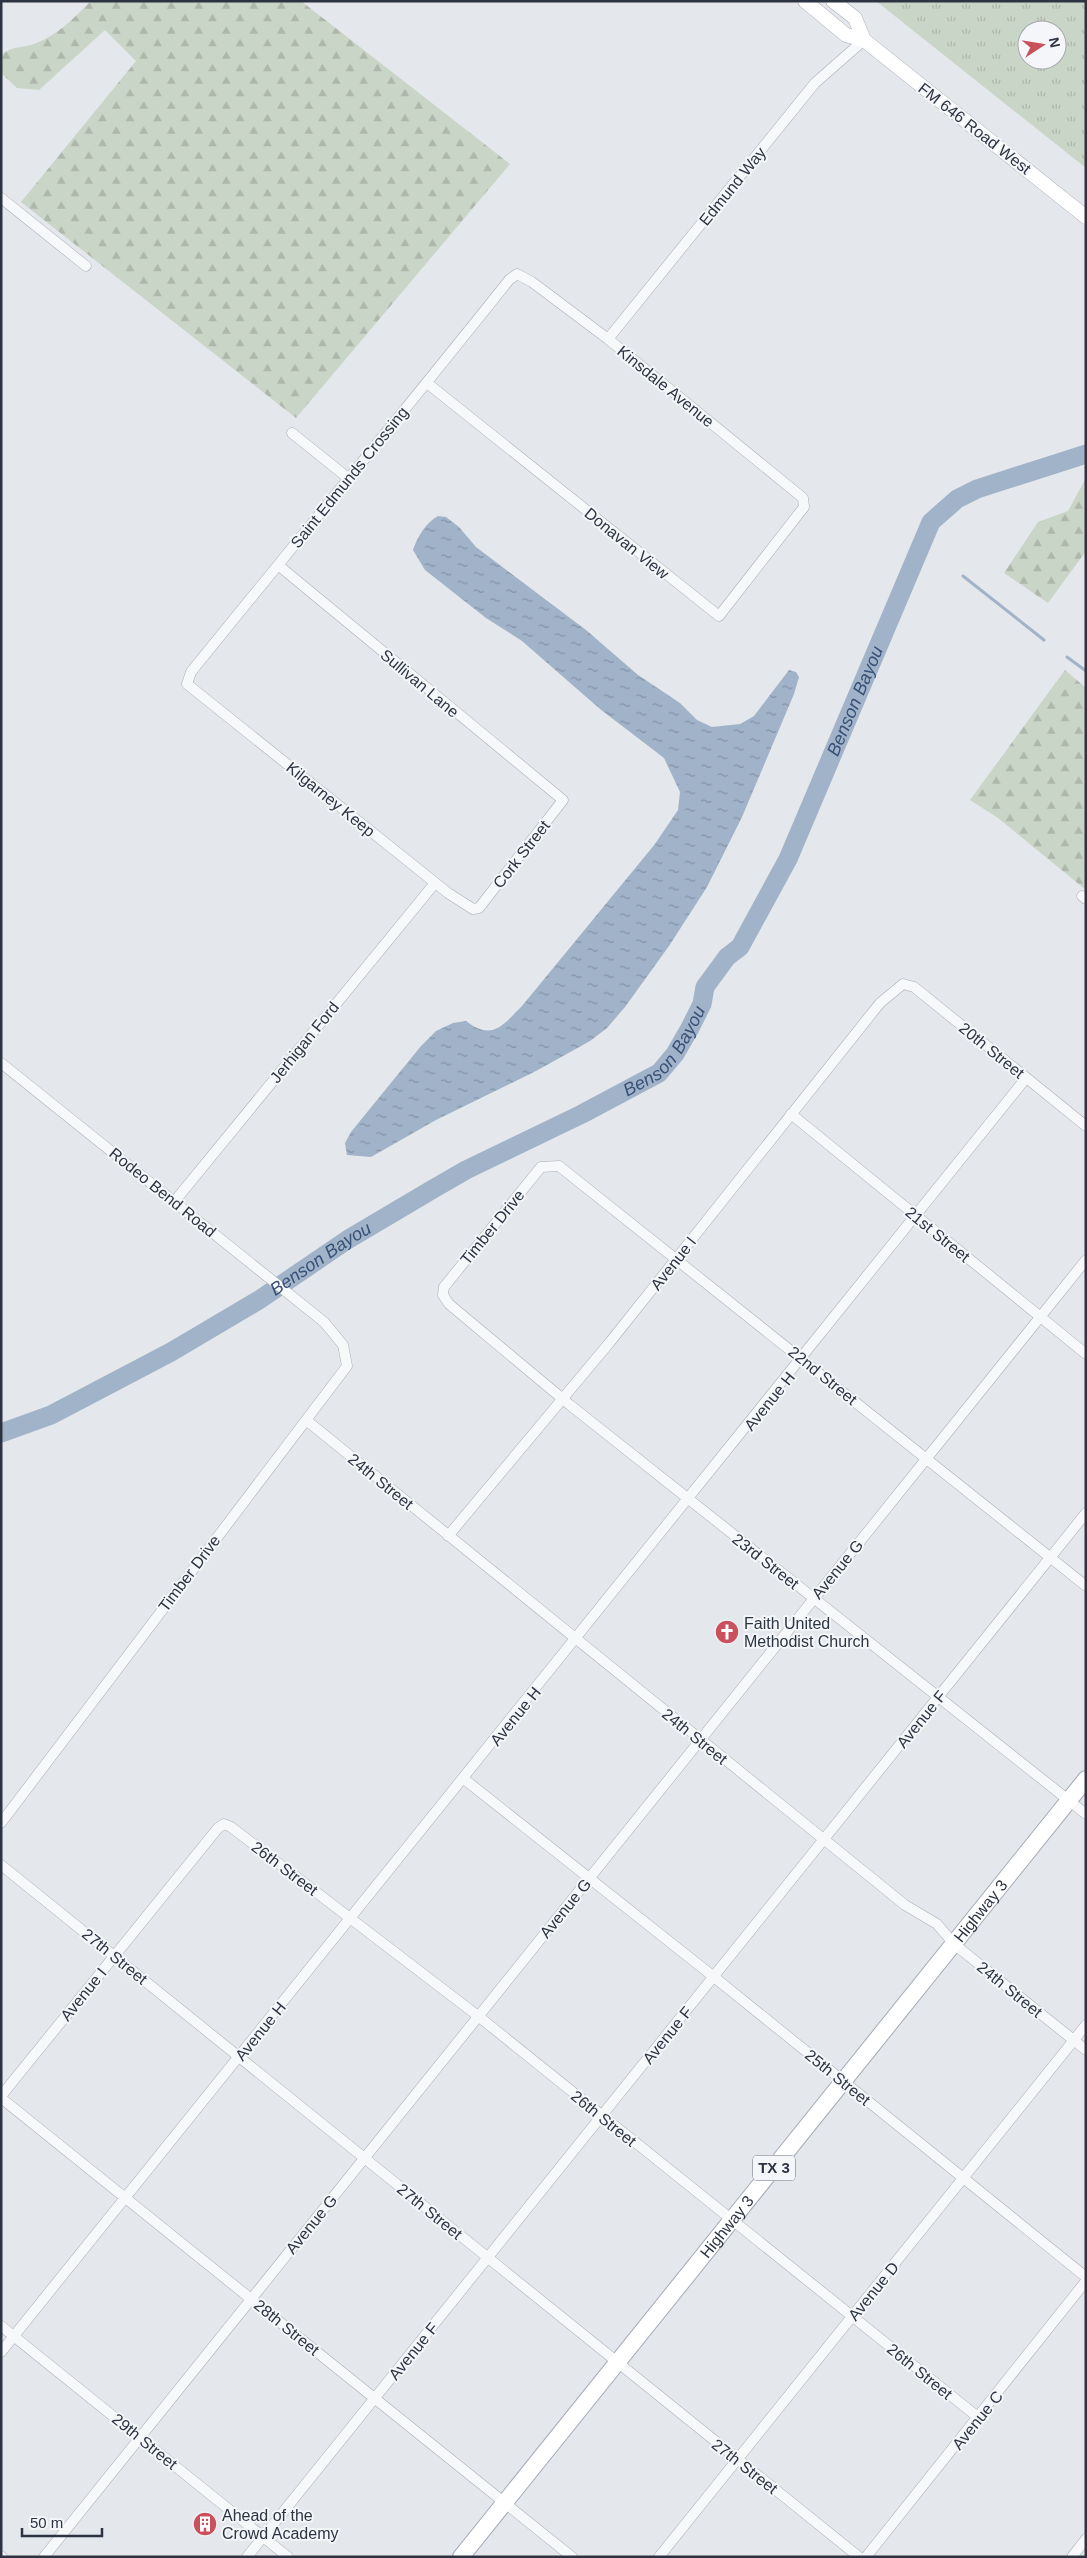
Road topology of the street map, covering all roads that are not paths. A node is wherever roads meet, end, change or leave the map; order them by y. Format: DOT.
graph roads {
  1 [pos="805,1"];
  2 [pos="833,1"];
  3 [pos="864,40"];
  4 [pos="1,198"];
  5 [pos="1086,217"];
  6 [pos="86,266"];
  7 [pos="517,274"];
  8 [pos="608,339"];
  9 [pos="427,383"];
  10 [pos="292,433"];
  11 [pos="348,478"];
  12 [pos="804,507"];
  13 [pos="278,565"];
  14 [pos="187,684"];
  15 [pos="563,800"];
  16 [pos="435,883"];
  17 [pos="479,908"];
  18 [pos="896,989"];
  19 [pos="1,1063"];
  20 [pos="1026,1078"];
  21 [pos="791,1114"];
  22 [pos="1086,1126"];
  23 [pos="560,1166"];
  24 [pos="174,1202"];
  25 [pos="916,1216"];
  26 [pos="676,1258"];
  27 [pos="1086,1260"];
  28 [pos="449,1304"];
  29 [pos="1040,1317"];
  30 [pos="324,1322"];
  31 [pos="1086,1354"];
  32 [pos="802,1358"];
  33 [pos="562,1399"];
  34 [pos="306,1420"];
  35 [pos="926,1458"];
  36 [pos="689,1500"];
  37 [pos="1086,1513"];
  38 [pos="448,1536"];
  39 [pos="1050,1558"];
  40 [pos="1086,1586"];
  41 [pos="814,1598"];
  42 [pos="576,1640"];
  43 [pos="938,1697"];
  44 [pos="700,1740"];
  45 [pos="464,1779"];
  46 [pos="1086,1779"];
  47 [pos="1069,1800"];
  48 [pos="1086,1814"];
  49 [pos="1,1823"];
  50 [pos="224,1824"];
  51 [pos="824,1840"];
  52 [pos="1,1865"];
  53 [pos="589,1878"];
  54 [pos="351,1919"];
  55 [pos="954,1944"];
  56 [pos="114,1955"];
  57 [pos="714,1977"];
  58 [pos="478,2016"];
  59 [pos="1086,2025"];
  60 [pos="1074,2040"];
  61 [pos="1086,2050"];
  62 [pos="240,2055"];
  63 [pos="843,2081"];
  64 [pos="1,2097"];
  65 [pos="602,2116"];
  66 [pos="364,2157"];
  67 [pos="963,2178"];
  68 [pos="126,2199"];
  69 [pos="731,2221"];
  70 [pos="488,2259"];
  71 [pos="1086,2279"];
  72 [pos="251,2298"];
  73 [pos="852,2316"];
  74 [pos="1,2326"];
  75 [pos="14,2336"];
  76 [pos="1,2352"];
  77 [pos="616,2364"];
  78 [pos="375,2398"];
  79 [pos="979,2418"];
  80 [pos="138,2436"];
  81 [pos="737,2460"];
  82 [pos="505,2502"];
  83 [pos="264,2537"];
  84 [pos="1086,2539"];
  85 [pos="44,2557"];
  86 [pos="247,2557"];
  87 [pos="288,2557"];
  88 [pos="461,2557"];
  89 [pos="572,2557"];
  90 [pos="659,2557"];
  91 [pos="859,2557"];
  92 [pos="866,2557"];
  93 [pos="1072,2557"];
  1 -- 3 [label="main road, FM 646 Road West"];
  2 -- 3 [label="main road, FM 646 Road West"];
  3 -- 5 [label="main road, FM 646 Road West"];
  3 -- 8 [label="street, Edmund Way"];
  4 -- 6 [label="street"];
  7 -- 8 [label="street, Kinsdale Avenue"];
  7 -- 9 [label="street, Saint Edmunds Crossing"];
  8 -- 12 [label="street, Kinsdale Avenue"];
  9 -- 11 [label="street, Saint Edmunds Crossing"];
  9 -- 12 [label="street, Donavan View"];
  10 -- 11 [label="street"];
  11 -- 13 [label="street, Saint Edmunds Crossing"];
  13 -- 14 [label="street, Saint Edmunds Crossing"];
  13 -- 15 [label="street, Sullivan Lane"];
  14 -- 16 [label="street, Kilgarney Keep"];
  15 -- 17 [label="street, Cork Street"];
  16 -- 17 [label="street, Kilgarney Keep"];
  16 -- 24 [label="street, Jerhigan Ford"];
  18 -- 20 [label="street, 20th Street"];
  18 -- 21 [label="street, Avenue I"];
  19 -- 24 [label="street, Rodeo Bend Road"];
  20 -- 22 [label="street, 20th Street"];
  20 -- 25 [label="street, Avenue H"];
  21 -- 25 [label="street, 21st Street"];
  21 -- 26 [label="street, Avenue I"];
  23 -- 26 [label="street, 22nd Street"];
  23 -- 28 [label="street, Timber Drive"];
  24 -- 30 [label="street, Rodeo Bend Road"];
  25 -- 29 [label="street, 21st Street"];
  25 -- 32 [label="street, Avenue H"];
  26 -- 32 [label="street, 22nd Street"];
  26 -- 33 [label="street, Avenue I"];
  27 -- 29 [label="street, Avenue G"];
  28 -- 33 [label="street, 23rd Street"];
  29 -- 31 [label="street, 21st Street"];
  29 -- 35 [label="street, Avenue G"];
  30 -- 34 [label="street, Timber Drive"];
  32 -- 35 [label="street, 22nd Street"];
  32 -- 36 [label="street, Avenue H"];
  33 -- 36 [label="street, 23rd Street"];
  33 -- 38 [label="street, Avenue I"];
  34 -- 38 [label="street, 24th Street"];
  34 -- 49 [label="street, Timber Drive"];
  35 -- 39 [label="street, 22nd Street"];
  35 -- 41 [label="street, Avenue G"];
  36 -- 41 [label="street, 23rd Street"];
  36 -- 42 [label="street, Avenue H"];
  37 -- 39 [label="street, Avenue F"];
  38 -- 42 [label="street, 24th Street"];
  39 -- 40 [label="street, 22nd Street"];
  39 -- 43 [label="street, Avenue F"];
  41 -- 43 [label="street, 23rd Street"];
  41 -- 44 [label="street, Avenue G"];
  42 -- 44 [label="street, 24th Street"];
  42 -- 45 [label="street, Avenue H"];
  43 -- 47 [label="street, 23rd Street"];
  43 -- 51 [label="street, Avenue F"];
  44 -- 51 [label="street, 24th Street"];
  44 -- 53 [label="street, Avenue G"];
  45 -- 53 [label="street, 25th Street"];
  45 -- 54 [label="street, Avenue H"];
  46 -- 47 [label="main road, Highway 3 / TX 3"];
  47 -- 48 [label="street, 23rd Street"];
  47 -- 55 [label="main road, Highway 3 / TX 3"];
  50 -- 54 [label="street, 26th Street"];
  50 -- 56 [label="street, Avenue I"];
  51 -- 55 [label="street, 24th Street"];
  51 -- 57 [label="street, Avenue F"];
  52 -- 56 [label="street, 27th Street"];
  53 -- 57 [label="street, 25th Street"];
  53 -- 58 [label="street, Avenue G"];
  54 -- 58 [label="street, 26th Street"];
  54 -- 62 [label="street, Avenue H"];
  55 -- 60 [label="street, 24th Street"];
  55 -- 63 [label="main road, Highway 3 / TX 3"];
  56 -- 62 [label="street, 27th Street"];
  56 -- 64 [label="street, Avenue I"];
  57 -- 63 [label="street, 25th Street"];
  57 -- 65 [label="street, Avenue F"];
  58 -- 65 [label="street, 26th Street"];
  58 -- 66 [label="street, Avenue G"];
  59 -- 60 [label="street, Avenue D"];
  60 -- 61 [label="street, 24th Street"];
  60 -- 67 [label="street, Avenue D"];
  62 -- 66 [label="street, 27th Street"];
  62 -- 68 [label="street, Avenue H"];
  63 -- 67 [label="street, 25th Street"];
  63 -- 69 [label="main road, Highway 3 / TX 3"];
  64 -- 68 [label="street, 28th Street"];
  65 -- 69 [label="street, 26th Street"];
  65 -- 70 [label="street, Avenue F"];
  66 -- 70 [label="street, 27th Street"];
  66 -- 72 [label="street, Avenue G"];
  67 -- 71 [label="street, 25th Street"];
  67 -- 73 [label="street, Avenue D"];
  68 -- 72 [label="street, 28th Street"];
  68 -- 75 [label="street, Avenue H"];
  69 -- 73 [label="street, 26th Street"];
  69 -- 77 [label="main road, Highway 3 / TX 3"];
  70 -- 77 [label="street, 27th Street"];
  70 -- 78 [label="street, Avenue F"];
  71 -- 79 [label="street, Avenue C"];
  72 -- 78 [label="street, 28th Street"];
  72 -- 80 [label="street, Avenue G"];
  73 -- 79 [label="street, 26th Street"];
  73 -- 81 [label="street, Avenue D"];
  74 -- 75 [label="street, 29th Street"];
  75 -- 76 [label="street, Avenue H"];
  75 -- 80 [label="street, 29th Street"];
  77 -- 81 [label="street, 27th Street"];
  77 -- 82 [label="main road, Highway 3 / TX 3"];
  78 -- 82 [label="street, 28th Street"];
  78 -- 83 [label="street, Avenue F"];
  79 -- 92 [label="street, Avenue C"];
  80 -- 83 [label="street, 29th Street"];
  80 -- 85 [label="street, Avenue G"];
  81 -- 90 [label="street, Avenue D"];
  81 -- 91 [label="street, 27th Street"];
  82 -- 88 [label="main road, Highway 3 / TX 3"];
  82 -- 89 [label="street, 28th Street"];
  83 -- 86 [label="street, Avenue F"];
  83 -- 87 [label="street, 29th Street"];
  84 -- 93 [label="street"];
}
